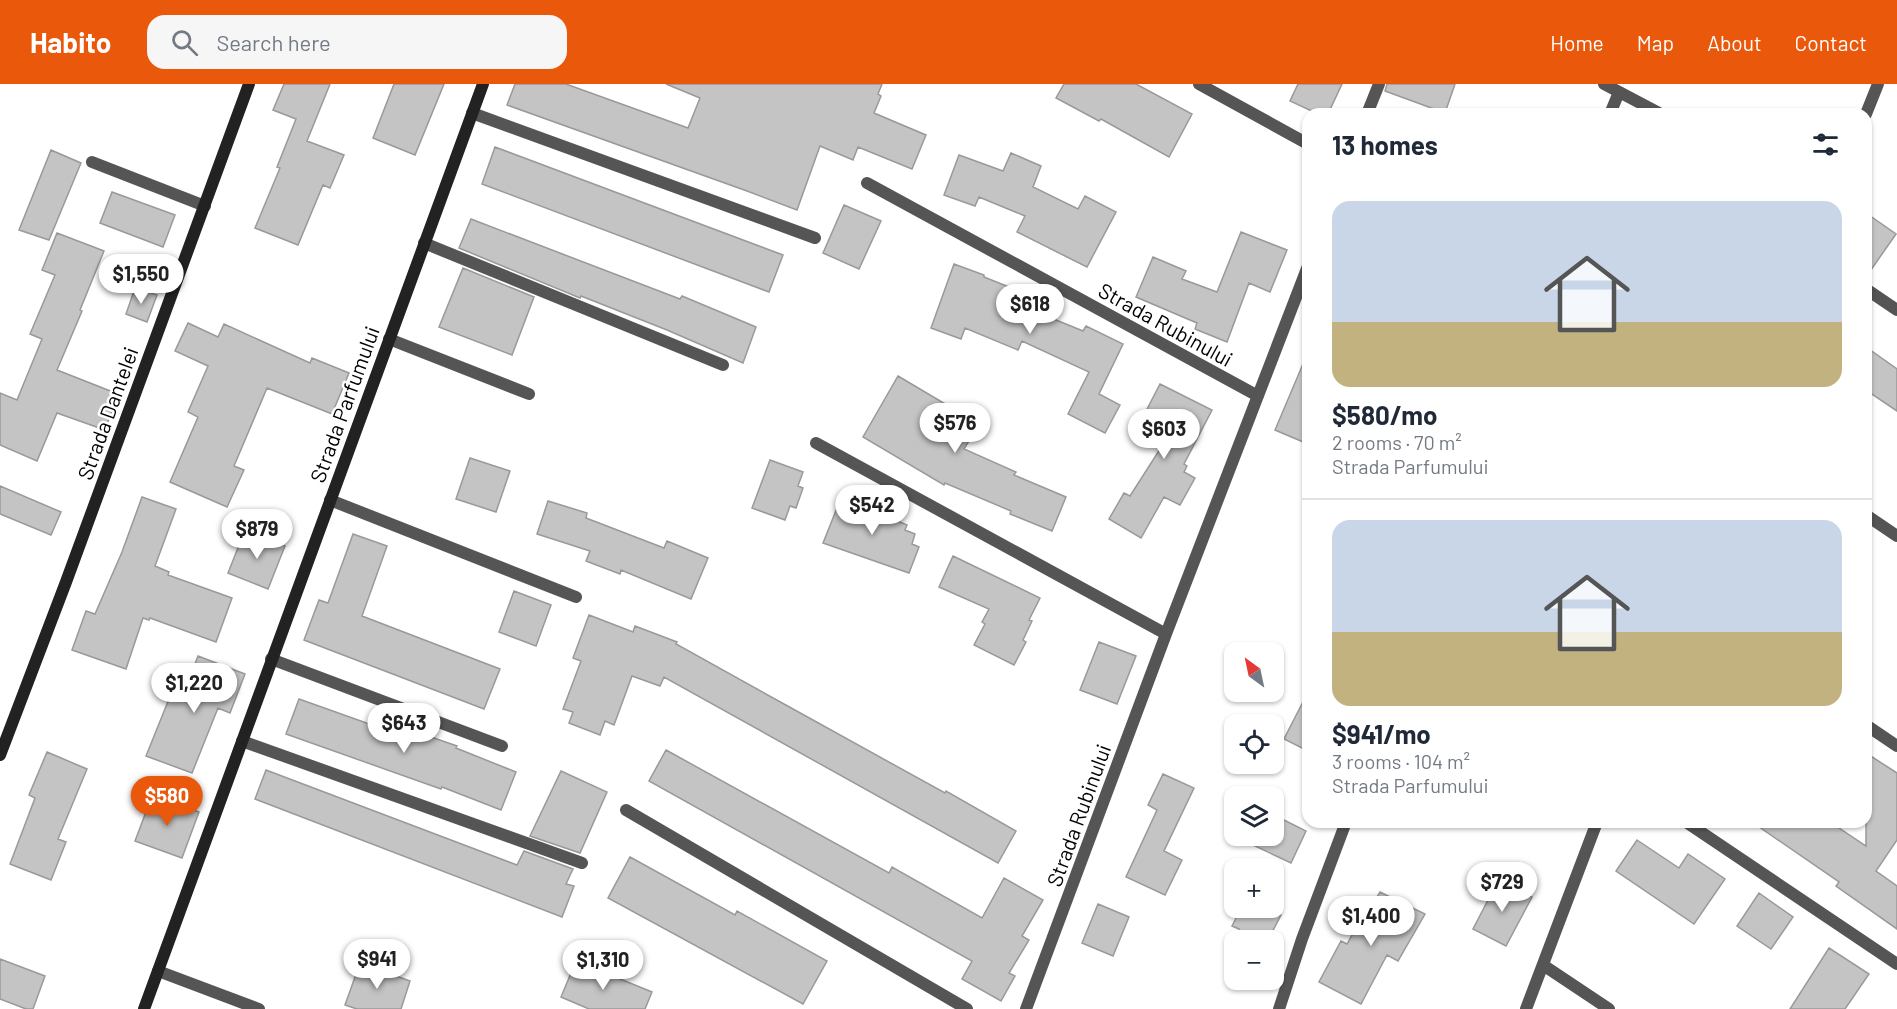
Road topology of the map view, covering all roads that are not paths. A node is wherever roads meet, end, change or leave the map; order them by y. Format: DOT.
graph roads {
  1 [pos="249,84"];
  2 [pos="483,84"];
  3 [pos="1198,84"];
  4 [pos="1379,84"];
  5 [pos="1604,84"];
  6 [pos="1878,84"];
  7 [pos="1619,92"];
  8 [pos="1370,108"];
  9 [pos="1612,108"];
  10 [pos="1650,108"];
  11 [pos="1868,108"];
  12 [pos="472,113"];
  13 [pos="1302,141"];
  14 [pos="92,162"];
  15 [pos="867,183"];
  16 [pos="205,206"];
  17 [pos="815,237"];
  18 [pos="424,243"];
  19 [pos="1302,282"];
  20 [pos="1872,292"];
  21 [pos="1897,310"];
  22 [pos="389,339"];
  23 [pos="723,365"];
  24 [pos="529,394"];
  25 [pos="1258,396"];
  26 [pos="816,444"];
  27 [pos="330,500"];
  28 [pos="1872,519"];
  29 [pos="1897,536"];
  30 [pos="576,597"];
  31 [pos="1166,634"];
  32 [pos="271,659"];
  33 [pos="1872,729"];
  34 [pos="242,741"];
  35 [pos="502,746"];
  36 [pos="1897,746"];
  37 [pos="0,755"];
  38 [pos="626,810"];
  39 [pos="1344,828"];
  40 [pos="1596,828"];
  41 [pos="1695,828"];
  42 [pos="582,863"];
  43 [pos="1897,964"];
  44 [pos="1543,966"];
  45 [pos="158,971"];
  46 [pos="144,1009"];
  47 [pos="259,1009"];
  48 [pos="967,1009"];
  49 [pos="1026,1009"];
  50 [pos="1279,1009"];
  51 [pos="1526,1009"];
  52 [pos="1609,1009"];
  1 -- 16 [label="street, Strada Dantelei"];
  2 -- 12 [label="street, Strada Parfumului"];
  3 -- 13 [label="street"];
  4 -- 8 [label="street"];
  5 -- 7 [label="street"];
  6 -- 11 [label="street"];
  7 -- 9 [label="street"];
  7 -- 10 [label="street"];
  12 -- 17 [label="street"];
  12 -- 18 [label="street, Strada Parfumului"];
  14 -- 16 [label="street"];
  15 -- 25 [label="street, Strada Rubinului"];
  16 -- 37 [label="street, Strada Dantelei"];
  18 -- 22 [label="street, Strada Parfumului"];
  18 -- 23 [label="street"];
  19 -- 25 [label="street, Strada Rubinului"];
  20 -- 21 [label="street"];
  22 -- 24 [label="street"];
  22 -- 27 [label="street, Strada Parfumului"];
  25 -- 31 [label="street, Strada Rubinului"];
  26 -- 31 [label="street"];
  27 -- 30 [label="street"];
  27 -- 32 [label="street, Strada Parfumului"];
  28 -- 29 [label="street"];
  31 -- 49 [label="street, Strada Rubinului"];
  32 -- 34 [label="street, Strada Parfumului"];
  32 -- 35 [label="street"];
  33 -- 36 [label="street"];
  34 -- 42 [label="street"];
  34 -- 45 [label="street, Strada Parfumului"];
  38 -- 48 [label="street"];
  39 -- 50 [label="street"];
  40 -- 44 [label="street"];
  41 -- 43 [label="street"];
  44 -- 51 [label="street"];
  44 -- 52 [label="street"];
  45 -- 46 [label="street, Strada Parfumului"];
  45 -- 47 [label="street"];
}
